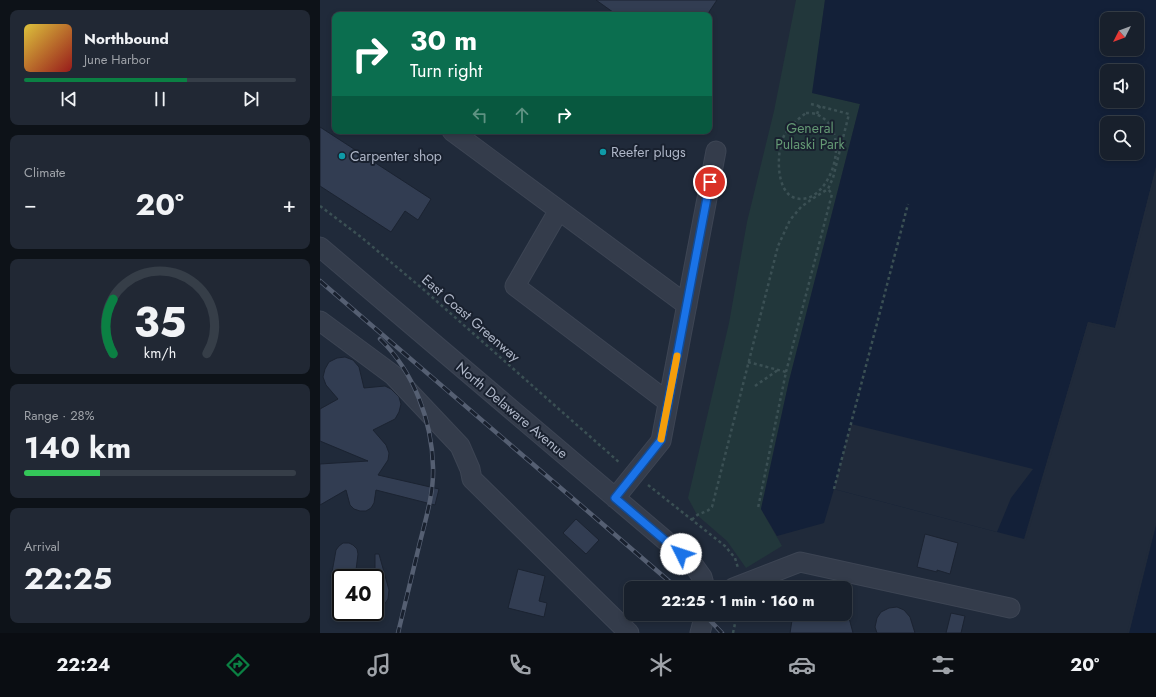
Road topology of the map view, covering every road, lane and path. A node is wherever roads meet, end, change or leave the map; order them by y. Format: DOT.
graph roads {
  1 [pos="811,104"];
  2 [pos="820,106"];
  3 [pos="817,114"];
  4 [pos="456,134"];
  5 [pos="716,151"];
  6 [pos="828,189"];
  7 [pos="908,204"];
  8 [pos="320,206"];
  9 [pos="559,210"];
  10 [pos="320,247"];
  11 [pos="687,305"];
  12 [pos="320,321"];
  13 [pos="748,362"];
  14 [pos="778,370"];
  15 [pos="786,372"];
  16 [pos="755,386"];
  17 [pos="668,402"];
  18 [pos="605,450"];
  19 [pos="834,489"];
  20 [pos="615,498"];
  21 [pos="665,499"];
  22 [pos="758,508"];
  23 [pos="692,520"];
  24 [pos="738,570"];
  25 [pos="702,581"];
  26 [pos="751,581"];
  27 [pos="1010,608"];
  28 [pos="703,621"];
  29 [pos="736,621"];
  30 [pos="629,633"];
  31 [pos="700,633"];
  32 [pos="733,633"];
  1 -- 2 [label="path"];
  2 -- 3 [label="path"];
  2 -- 6 [label="path"];
  3 -- 3 [label="path"];
  4 -- 9 [label="street"];
  5 -- 11 [label="street"];
  6 -- 13 [label="path"];
  6 -- 15 [label="path"];
  7 -- 19 [label="path"];
  8 -- 18 [label="path, East Coast Greenway"];
  9 -- 11 [label="street"];
  9 -- 17 [label="street"];
  10 -- 20 [label="street, North Delaware Avenue"];
  11 -- 17 [label="street"];
  12 -- 30 [label="street"];
  13 -- 14 [label="path"];
  13 -- 23 [label="path"];
  14 -- 15 [label="path"];
  14 -- 16 [label="path"];
  15 -- 22 [label="path"];
  17 -- 20 [label="street"];
  20 -- 25 [label="street, North Delaware Avenue"];
  21 -- 23 [label="path"];
  23 -- 24 [label="path"];
  26 -- 27 [label="street"];
  28 -- 31 [label="street"];
  29 -- 32 [label="path"];
}
